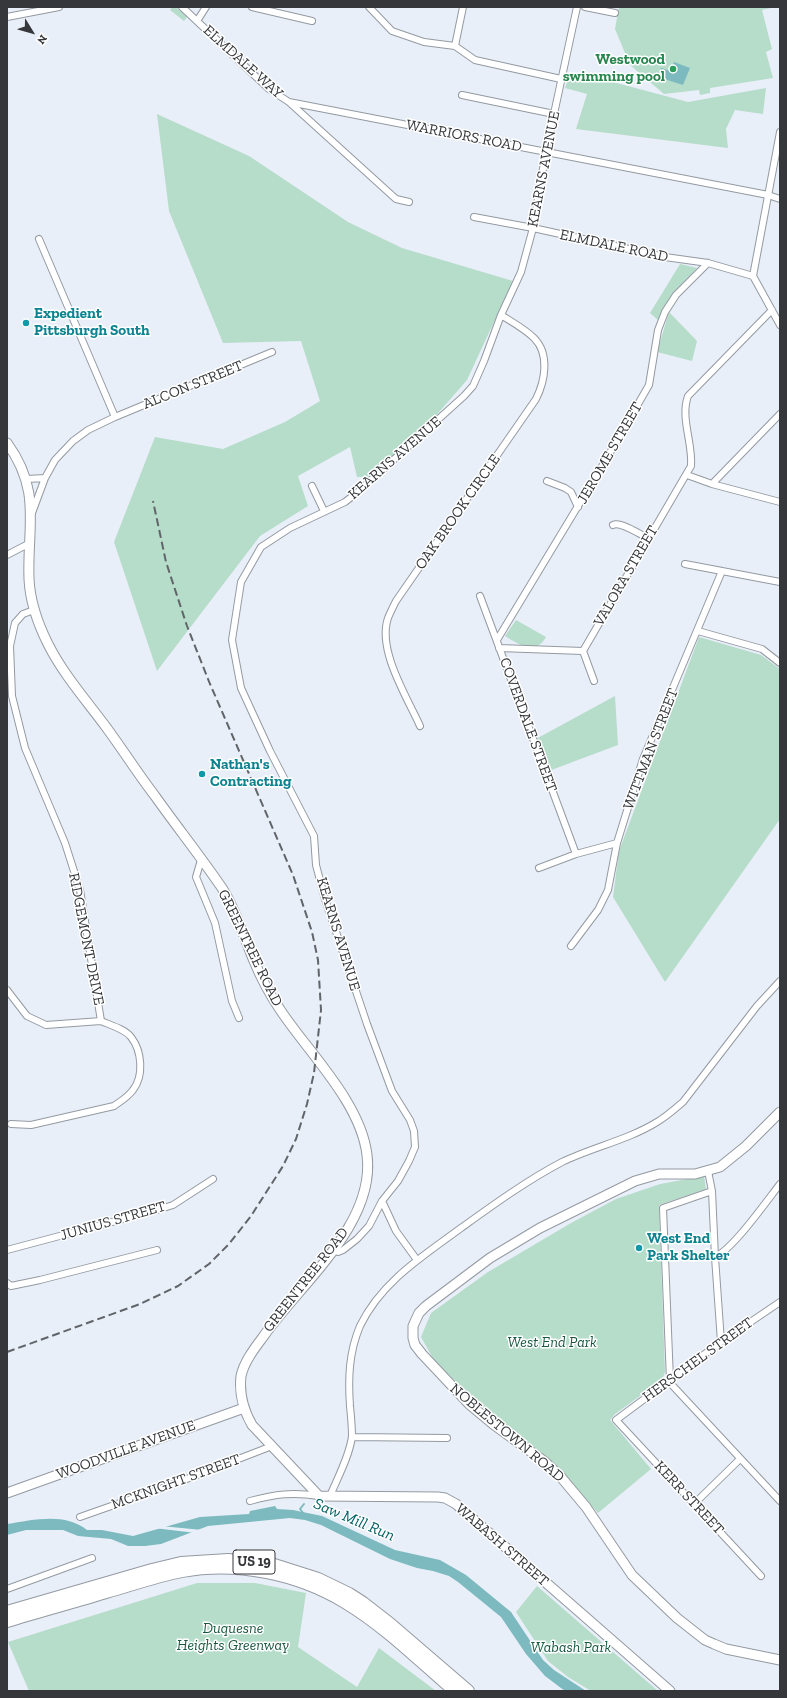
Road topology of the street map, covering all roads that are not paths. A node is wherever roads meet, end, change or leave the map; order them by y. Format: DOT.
graph roads {
  1 [pos="59,7"];
  2 [pos="182,7"];
  3 [pos="206,7"];
  4 [pos="252,7"];
  5 [pos="368,7"];
  6 [pos="463,7"];
  7 [pos="577,7"];
  8 [pos="585,7"];
  9 [pos="615,13"];
  10 [pos="7,17"];
  11 [pos="197,20"];
  12 [pos="312,21"];
  13 [pos="455,46"];
  14 [pos="561,79"];
  15 [pos="462,95"];
  16 [pos="289,102"];
  17 [pos="554,114"];
  18 [pos="780,132"];
  19 [pos="546,152"];
  20 [pos="768,195"];
  21 [pos="780,199"];
  22 [pos="409,202"];
  23 [pos="474,217"];
  24 [pos="533,228"];
  25 [pos="39,238"];
  26 [pos="708,263"];
  27 [pos="753,276"];
  28 [pos="772,310"];
  29 [pos="501,315"];
  30 [pos="780,324"];
  31 [pos="272,352"];
  32 [pos="780,414"];
  33 [pos="115,417"];
  34 [pos="7,443"];
  35 [pos="687,475"];
  36 [pos="45,478"];
  37 [pos="27,479"];
  38 [pos="547,481"];
  39 [pos="712,484"];
  40 [pos="312,486"];
  41 [pos="780,502"];
  42 [pos="578,507"];
  43 [pos="324,511"];
  44 [pos="32,513"];
  45 [pos="612,525"];
  46 [pos="648,538"];
  47 [pos="30,543"];
  48 [pos="7,555"];
  49 [pos="685,564"];
  50 [pos="722,571"];
  51 [pos="780,582"];
  52 [pos="480,596"];
  53 [pos="34,610"];
  54 [pos="698,631"];
  55 [pos="497,640"];
  56 [pos="499,648"];
  57 [pos="583,651"];
  58 [pos="780,664"];
  59 [pos="594,681"];
  60 [pos="420,726"];
  61 [pos="617,843"];
  62 [pos="576,854"];
  63 [pos="201,860"];
  64 [pos="539,868"];
  65 [pos="571,946"];
  66 [pos="780,981"];
  67 [pos="7,990"];
  68 [pos="239,1018"];
  69 [pos="101,1021"];
  70 [pos="780,1112"];
  71 [pos="10,1124"];
  72 [pos="708,1171"];
  73 [pos="213,1179"];
  74 [pos="780,1184"];
  75 [pos="712,1191"];
  76 [pos="382,1201"];
  77 [pos="7,1250"];
  78 [pos="157,1250"];
  79 [pos="332,1250"];
  80 [pos="715,1257"];
  81 [pos="417,1260"];
  82 [pos="7,1283"];
  83 [pos="780,1302"];
  84 [pos="721,1342"];
  85 [pos="670,1380"];
  86 [pos="244,1408"];
  87 [pos="616,1420"];
  88 [pos="352,1437"];
  89 [pos="447,1438"];
  90 [pos="272,1446"];
  91 [pos="740,1459"];
  92 [pos="7,1493"];
  93 [pos="319,1496"];
  94 [pos="330,1496"];
  95 [pos="250,1501"];
  96 [pos="780,1501"];
  97 [pos="694,1504"];
  98 [pos="80,1517"];
  99 [pos="92,1558"];
  100 [pos="761,1576"];
  101 [pos="7,1589"];
  102 [pos="7,1612"];
  103 [pos="7,1621"];
  104 [pos="780,1660"];
  105 [pos="455,1691"];
  106 [pos="468,1691"];
  107 [pos="670,1691"];
  1 -- 10 [label="street"];
  2 -- 11 [label="street"];
  3 -- 11 [label="street"];
  4 -- 12 [label="street"];
  5 -- 13 [label="street"];
  6 -- 13 [label="street"];
  7 -- 14 [label="street, KEARNS AVENUE"];
  8 -- 9 [label="street"];
  11 -- 16 [label="street, ELMDALE WAY"];
  13 -- 14 [label="street"];
  14 -- 17 [label="street, KEARNS AVENUE"];
  15 -- 17 [label="street"];
  16 -- 19 [label="street, WARRIORS ROAD"];
  16 -- 22 [label="street"];
  17 -- 19 [label="street, KEARNS AVENUE"];
  18 -- 20 [label="street"];
  19 -- 20 [label="street, WARRIORS ROAD"];
  19 -- 24 [label="street, KEARNS AVENUE"];
  20 -- 21 [label="street, WARRIORS ROAD"];
  20 -- 27 [label="street"];
  23 -- 24 [label="street, ELMDALE ROAD"];
  24 -- 26 [label="street, ELMDALE ROAD"];
  24 -- 29 [label="street, KEARNS AVENUE"];
  25 -- 33 [label="street"];
  26 -- 27 [label="street, ELMDALE ROAD"];
  26 -- 42 [label="street, JEROME STREET"];
  27 -- 28 [label="street"];
  28 -- 30 [label="street"];
  28 -- 35 [label="street, VALORA STREET"];
  29 -- 43 [label="street, KEARNS AVENUE"];
  29 -- 60 [label="street, OAK BROOK CIRCLE"];
  31 -- 33 [label="street, ALCON STREET"];
  32 -- 39 [label="street"];
  33 -- 36 [label="street, ALCON STREET"];
  34 -- 37 [label="main road, GREENTREE ROAD"];
  35 -- 39 [label="street"];
  35 -- 46 [label="street, VALORA STREET"];
  36 -- 37 [label="street"];
  36 -- 44 [label="street, ALCON STREET"];
  37 -- 44 [label="main road, GREENTREE ROAD"];
  38 -- 42 [label="street"];
  39 -- 41 [label="street"];
  40 -- 43 [label="street"];
  42 -- 55 [label="street, JEROME STREET"];
  43 -- 76 [label="street, KEARNS AVENUE"];
  44 -- 47 [label="main road, GREENTREE ROAD"];
  45 -- 46 [label="street"];
  46 -- 57 [label="street, VALORA STREET"];
  47 -- 48 [label="street"];
  47 -- 53 [label="main road, GREENTREE ROAD"];
  49 -- 50 [label="street"];
  50 -- 51 [label="street"];
  50 -- 54 [label="street, WITTMAN STREET"];
  52 -- 55 [label="street, COVERDALE STREET"];
  53 -- 63 [label="main road, GREENTREE ROAD"];
  53 -- 69 [label="street, RIDGEMONT DRIVE"];
  54 -- 58 [label="street"];
  54 -- 61 [label="street, WITTMAN STREET"];
  55 -- 56 [label="street, COVERDALE STREET"];
  56 -- 57 [label="street"];
  56 -- 62 [label="street, COVERDALE STREET"];
  57 -- 59 [label="street"];
  61 -- 62 [label="street"];
  61 -- 65 [label="street, WITTMAN STREET"];
  62 -- 64 [label="street"];
  63 -- 68 [label="street"];
  63 -- 79 [label="main road, GREENTREE ROAD"];
  66 -- 81 [label="street"];
  67 -- 69 [label="street"];
  69 -- 71 [label="street, RIDGEMONT DRIVE"];
  70 -- 72 [label="main road, NOBLESTOWN ROAD"];
  72 -- 75 [label="street"];
  72 -- 104 [label="main road, NOBLESTOWN ROAD"];
  73 -- 77 [label="street, JUNIUS STREET"];
  74 -- 80 [label="street"];
  75 -- 80 [label="street"];
  75 -- 85 [label="street"];
  76 -- 79 [label="street, KEARNS AVENUE"];
  76 -- 81 [label="street"];
  78 -- 82 [label="street"];
  79 -- 86 [label="main road, GREENTREE ROAD"];
  80 -- 84 [label="street"];
  81 -- 88 [label="street"];
  83 -- 84 [label="street, HERSCHEL STREET"];
  84 -- 85 [label="street, HERSCHEL STREET"];
  85 -- 87 [label="street, HERSCHEL STREET"];
  85 -- 91 [label="street"];
  86 -- 90 [label="main road, GREENTREE ROAD"];
  86 -- 92 [label="main road, WOODVILLE AVENUE"];
  87 -- 97 [label="street, KERR STREET"];
  88 -- 89 [label="street"];
  88 -- 94 [label="street"];
  90 -- 93 [label="main road, GREENTREE ROAD"];
  90 -- 98 [label="street, MCKNIGHT STREET"];
  91 -- 96 [label="street"];
  91 -- 97 [label="street"];
  93 -- 94 [label="main road, WABASH STREET"];
  93 -- 95 [label="street, WABASH STREET"];
  94 -- 107 [label="main road, WABASH STREET"];
  97 -- 100 [label="street, KERR STREET"];
  99 -- 101 [label="street"];
  102 -- 106 [label="highway, US 19"];
  103 -- 105 [label="highway, US 19"];
}
